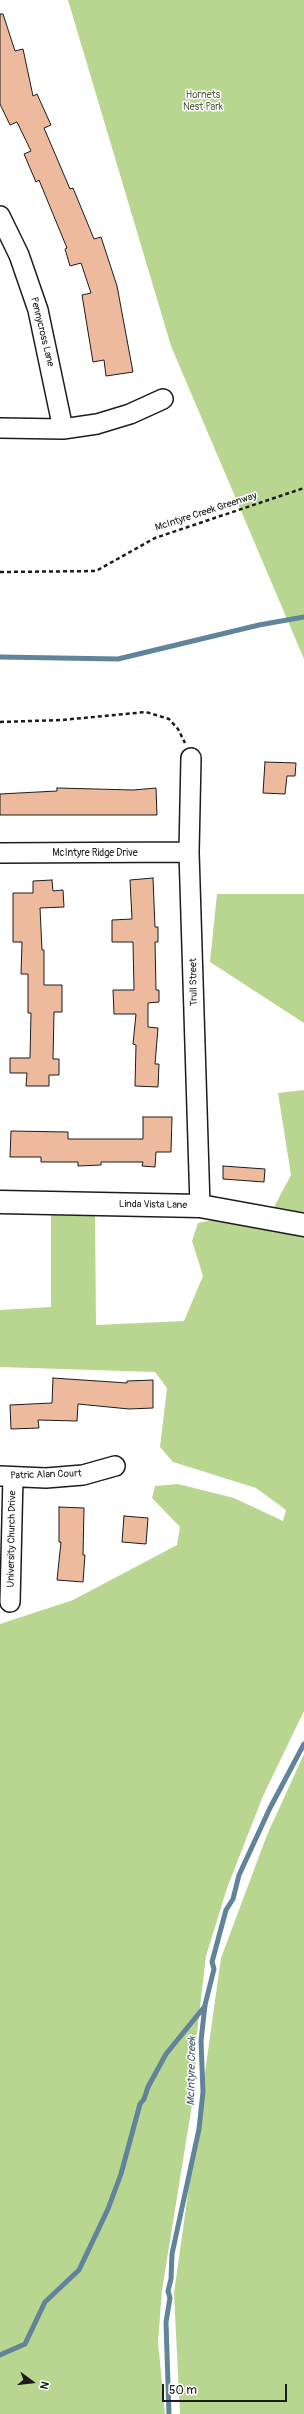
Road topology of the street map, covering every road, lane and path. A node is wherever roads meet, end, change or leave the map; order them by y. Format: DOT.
graph roads {
  1 [pos="0,216"];
  2 [pos="163,399"];
  3 [pos="0,428"];
  4 [pos="63,429"];
  5 [pos="304,488"];
  6 [pos="0,572"];
  7 [pos="0,722"];
  8 [pos="190,758"];
  9 [pos="190,852"];
  10 [pos="0,853"];
  11 [pos="0,1202"];
  12 [pos="200,1206"];
  13 [pos="304,1225"];
  14 [pos="115,1466"];
  15 [pos="6,1476"];
  16 [pos="10,1602"];
  1 -- 4 [label="street, Pennycross Lane"];
  2 -- 4 [label="street"];
  3 -- 4 [label="street"];
  5 -- 6 [label="path, McIntyre Creek Greenway"];
  7 -- 8 [label="path"];
  8 -- 9 [label="street, Trull Street"];
  9 -- 10 [label="street, McIntyre Ridge Drive"];
  9 -- 12 [label="street, Trull Street"];
  11 -- 12 [label="street, Linda Vista Lane"];
  12 -- 13 [label="street, Linda Vista Lane"];
  14 -- 15 [label="street, Patric Alan Court"];
  15 -- 16 [label="street, University Church Drive"];
}
